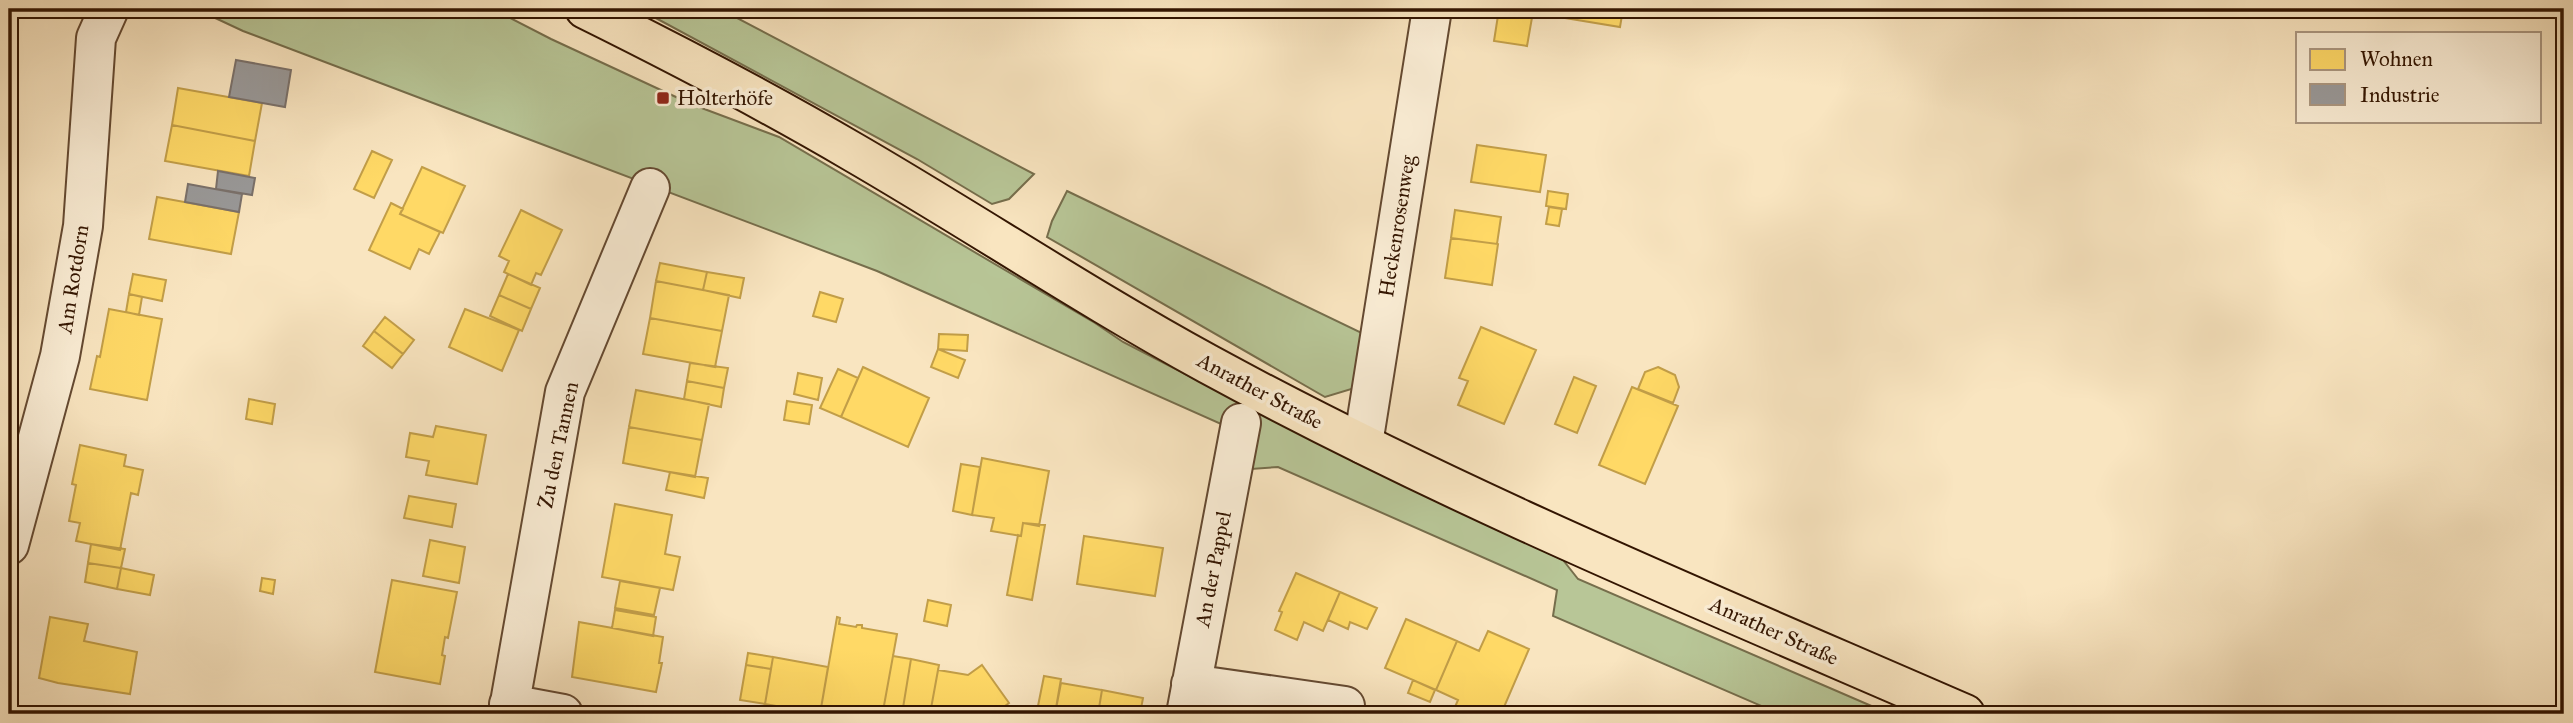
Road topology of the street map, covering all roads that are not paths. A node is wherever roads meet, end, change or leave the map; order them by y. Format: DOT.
graph roads {
  1 [pos="109,9"];
  2 [pos="585,9"];
  3 [pos="1432,9"];
  4 [pos="650,188"];
  5 [pos="1241,423"];
  6 [pos="1363,444"];
  7 [pos="9,545"];
  8 [pos="1188,699"];
  9 [pos="1346,706"];
  10 [pos="503,711"];
  11 [pos="563,714"];
  12 [pos="1965,714"];
  1 -- 7 [label="street, Am Rotdorn"];
  2 -- 6 [label="main road, Anrather Straße"];
  3 -- 6 [label="street, Heckenrosenweg"];
  4 -- 10 [label="street, Zu den Tannen"];
  5 -- 8 [label="street, An der Pappel"];
  6 -- 12 [label="main road, Anrather Straße"];
  8 -- 9 [label="street"];
  10 -- 11 [label="street"];
}
